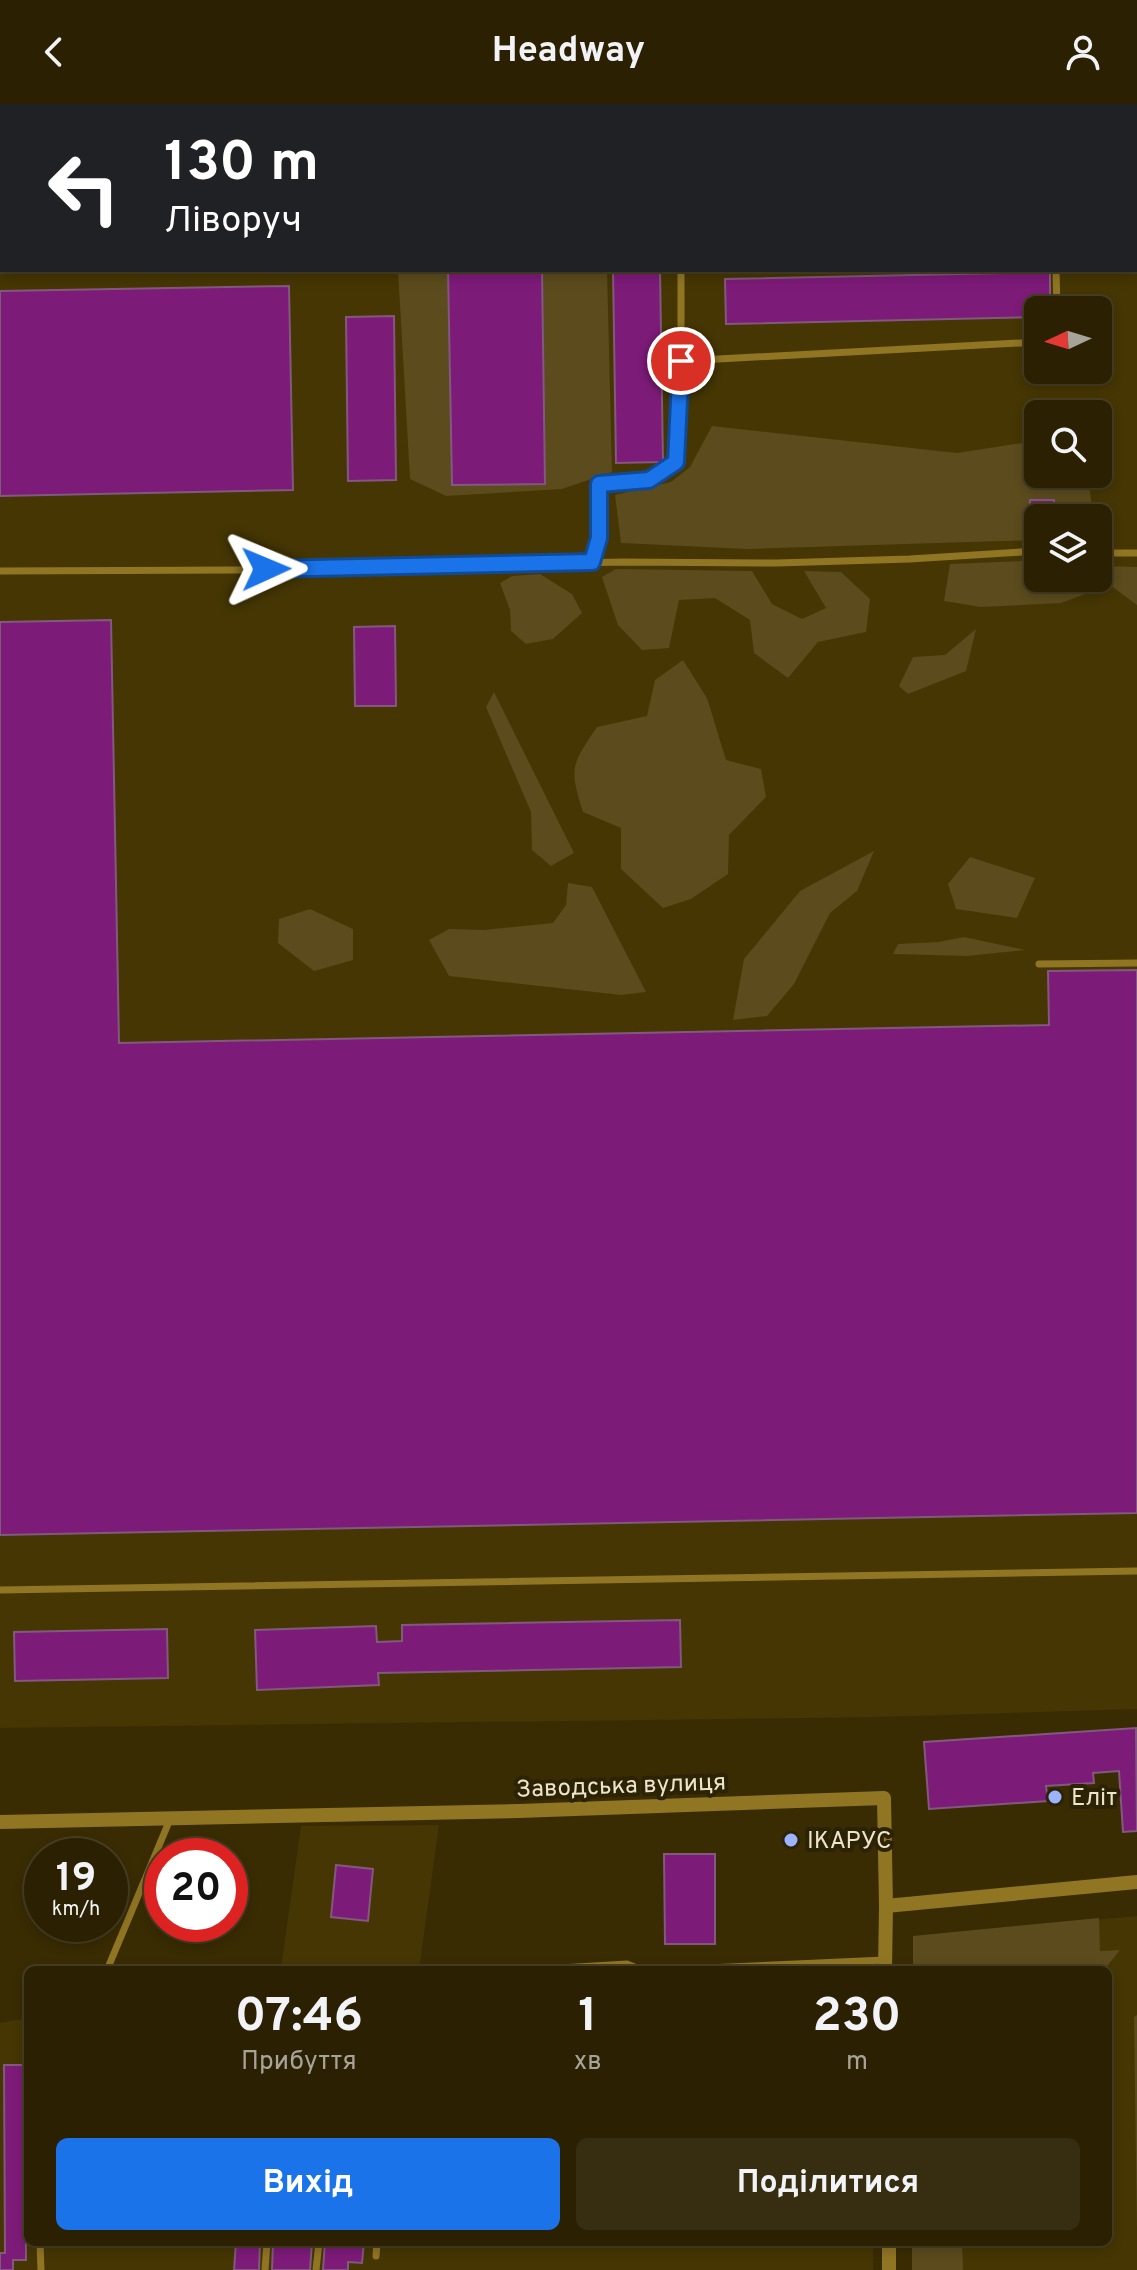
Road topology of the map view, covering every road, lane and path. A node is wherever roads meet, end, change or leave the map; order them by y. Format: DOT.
graph roads {
  1 [pos="681,272"];
  2 [pos="1056,272"];
  3 [pos="1057,296"];
  4 [pos="1024,343"];
  5 [pos="681,361"];
  6 [pos="1024,552"];
  7 [pos="1112,553"];
  8 [pos="1137,553"];
  9 [pos="592,562"];
  10 [pos="0,571"];
  11 [pos="1137,963"];
  12 [pos="1039,964"];
  13 [pos="1137,1571"];
  14 [pos="0,1590"];
  15 [pos="171,1817"];
  16 [pos="0,1822"];
  17 [pos="1137,1882"];
  18 [pos="886,1906"];
  19 [pos="885,1965"];
  20 [pos="109,1966"];
  21 [pos="594,1966"];
  22 [pos="632,1966"];
  23 [pos="840,1966"];
  24 [pos="40,2246"];
  25 [pos="267,2246"];
  26 [pos="319,2246"];
  27 [pos="377,2246"];
  28 [pos="889,2246"];
  29 [pos="376,2256"];
  30 [pos="41,2270"];
  31 [pos="265,2270"];
  32 [pos="316,2270"];
  33 [pos="889,2270"];
  1 -- 5 [label="lane"];
  2 -- 3 [label="lane"];
  4 -- 5 [label="lane"];
  5 -- 9 [label="lane"];
  6 -- 9 [label="lane"];
  7 -- 8 [label="lane"];
  9 -- 10 [label="lane"];
  11 -- 12 [label="lane"];
  13 -- 14 [label="lane"];
  15 -- 16 [label="street, Заводська вулиця"];
  15 -- 18 [label="street, Заводська вулиця"];
  15 -- 20 [label="lane"];
  17 -- 18 [label="street"];
  18 -- 19 [label="street"];
  19 -- 23 [label="lane"];
  21 -- 22 [label="lane"];
  24 -- 30 [label="lane"];
  25 -- 31 [label="lane"];
  26 -- 32 [label="lane"];
  27 -- 29 [label="lane"];
  28 -- 33 [label="street"];
}
